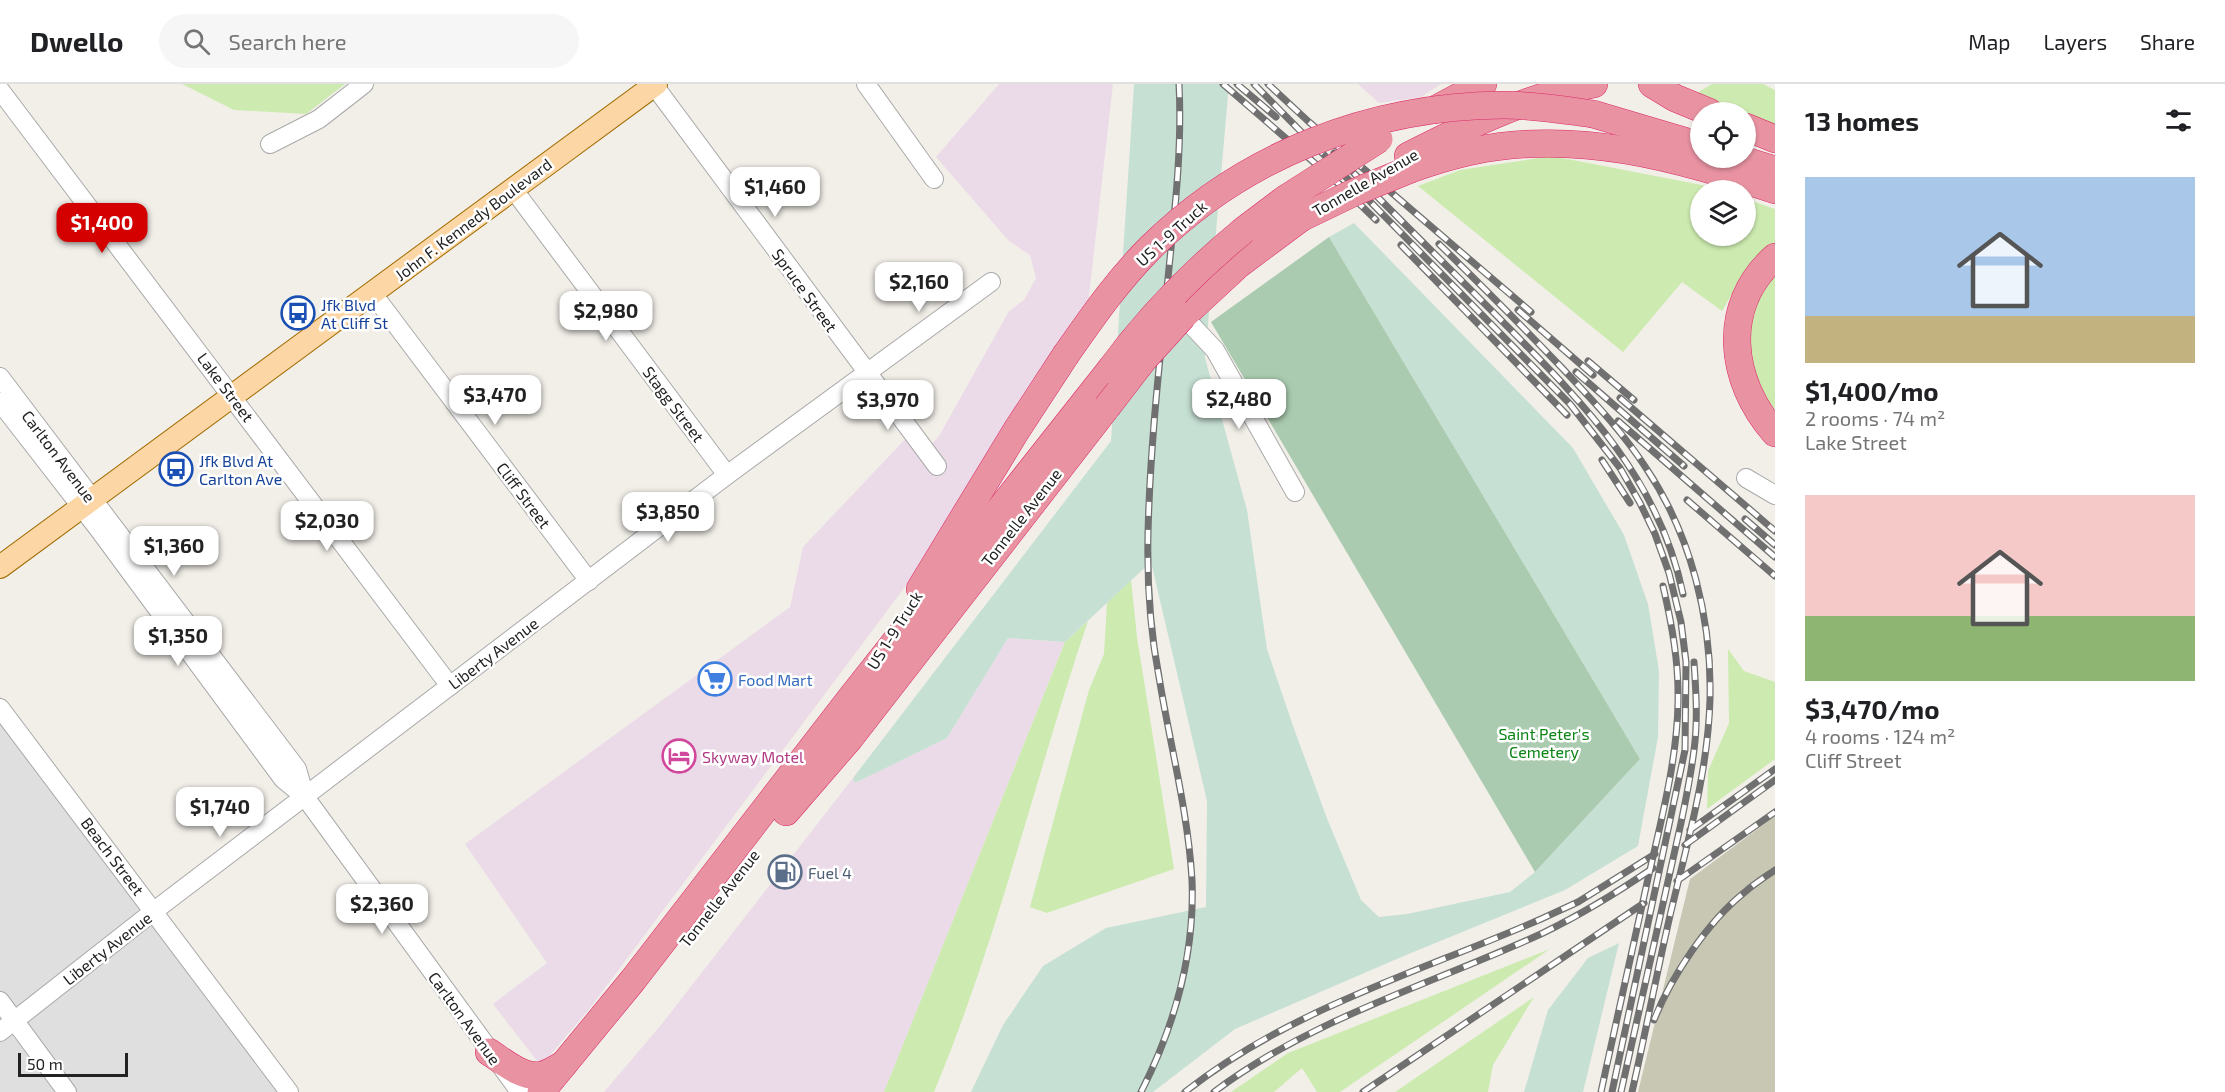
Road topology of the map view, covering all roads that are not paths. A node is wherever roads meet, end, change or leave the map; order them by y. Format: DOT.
graph roads {
  1 [pos="364,84"];
  2 [pos="654,84"];
  3 [pos="866,84"];
  4 [pos="1483,84"];
  5 [pos="1594,84"];
  6 [pos="1652,84"];
  7 [pos="0,90"];
  8 [pos="1690,104"];
  9 [pos="1756,131"];
  10 [pos="1775,139"];
  11 [pos="1690,143"];
  12 [pos="270,144"];
  13 [pos="1406,164"];
  14 [pos="1756,164"];
  15 [pos="1775,170"];
  16 [pos="934,179"];
  17 [pos="513,189"];
  18 [pos="1775,190"];
  19 [pos="1293,209"];
  20 [pos="1248,242"];
  21 [pos="1775,256"];
  22 [pos="992,282"];
  23 [pos="373,294"];
  24 [pos="1183,316"];
  25 [pos="868,374"];
  26 [pos="1,380"];
  27 [pos="233,396"];
  28 [pos="0,402"];
  29 [pos="1775,433"];
  30 [pos="937,466"];
  31 [pos="727,475"];
  32 [pos="1746,478"];
  33 [pos="1295,492"];
  34 [pos="1775,495"];
  35 [pos="87,504"];
  36 [pos="0,567"];
  37 [pos="589,581"];
  38 [pos="450,686"];
  39 [pos="850,699"];
  40 [pos="0,708"];
  41 [pos="305,797"];
  42 [pos="154,911"];
  43 [pos="0,1001"];
  44 [pos="15,1021"];
  45 [pos="0,1032"];
  46 [pos="489,1052"];
  47 [pos="564,1064"];
  48 [pos="67,1092"];
  49 [pos="289,1092"];
  50 [pos="520,1092"];
  51 [pos="541,1092"];
  52 [pos="563,1092"];
  1 -- 12 [label="street"];
  2 -- 17 [label="main road, John F. Kennedy Boulevard"];
  2 -- 25 [label="street, Spruce Street"];
  3 -- 16 [label="street"];
  4 -- 19 [label="highway, Tonnelle Avenue, bridge"];
  5 -- 13 [label="highway, Tonnelle Avenue"];
  6 -- 8 [label="highway"];
  7 -- 27 [label="street, Lake Street"];
  9 -- 10 [label="highway"];
  11 -- 39 [label="highway, US 1-9 Truck, bridge"];
  13 -- 18 [label="highway"];
  13 -- 19 [label="highway, bridge"];
  14 -- 15 [label="highway"];
  17 -- 23 [label="main road, John F. Kennedy Boulevard"];
  17 -- 31 [label="street, Stagg Street"];
  19 -- 20 [label="highway, Tonnelle Avenue"];
  20 -- 24 [label="highway, Tonnelle Avenue"];
  20 -- 39 [label="highway, Tonnelle Avenue, bridge"];
  21 -- 29 [label="highway"];
  22 -- 25 [label="street, Liberty Avenue"];
  23 -- 27 [label="main road, John F. Kennedy Boulevard"];
  23 -- 37 [label="street, Cliff Street"];
  24 -- 33 [label="street"];
  24 -- 52 [label="highway, Tonnelle Avenue, bridge"];
  25 -- 30 [label="street, Spruce Street"];
  25 -- 31 [label="street, Liberty Avenue"];
  26 -- 35 [label="street, Carlton Avenue"];
  27 -- 35 [label="main road, John F. Kennedy Boulevard"];
  27 -- 38 [label="street, Lake Street"];
  28 -- 35 [label="street, Carlton Avenue"];
  31 -- 37 [label="street, Liberty Avenue"];
  32 -- 34 [label="street"];
  35 -- 36 [label="main road, John F. Kennedy Boulevard"];
  35 -- 41 [label="street, Carlton Avenue"];
  37 -- 38 [label="street, Liberty Avenue"];
  38 -- 41 [label="street, Liberty Avenue"];
  39 -- 47 [label="highway, Tonnelle Avenue"];
  40 -- 42 [label="street, Beach Street"];
  41 -- 42 [label="street, Liberty Avenue"];
  41 -- 46 [label="street, Carlton Avenue"];
  42 -- 44 [label="street, Liberty Avenue"];
  42 -- 49 [label="street, Beach Street"];
  43 -- 44 [label="street"];
  44 -- 45 [label="street, Liberty Avenue"];
  44 -- 48 [label="street"];
  46 -- 47 [label="highway"];
  46 -- 50 [label="street, Carlton Avenue"];
  47 -- 51 [label="highway, Tonnelle Avenue"];
}
